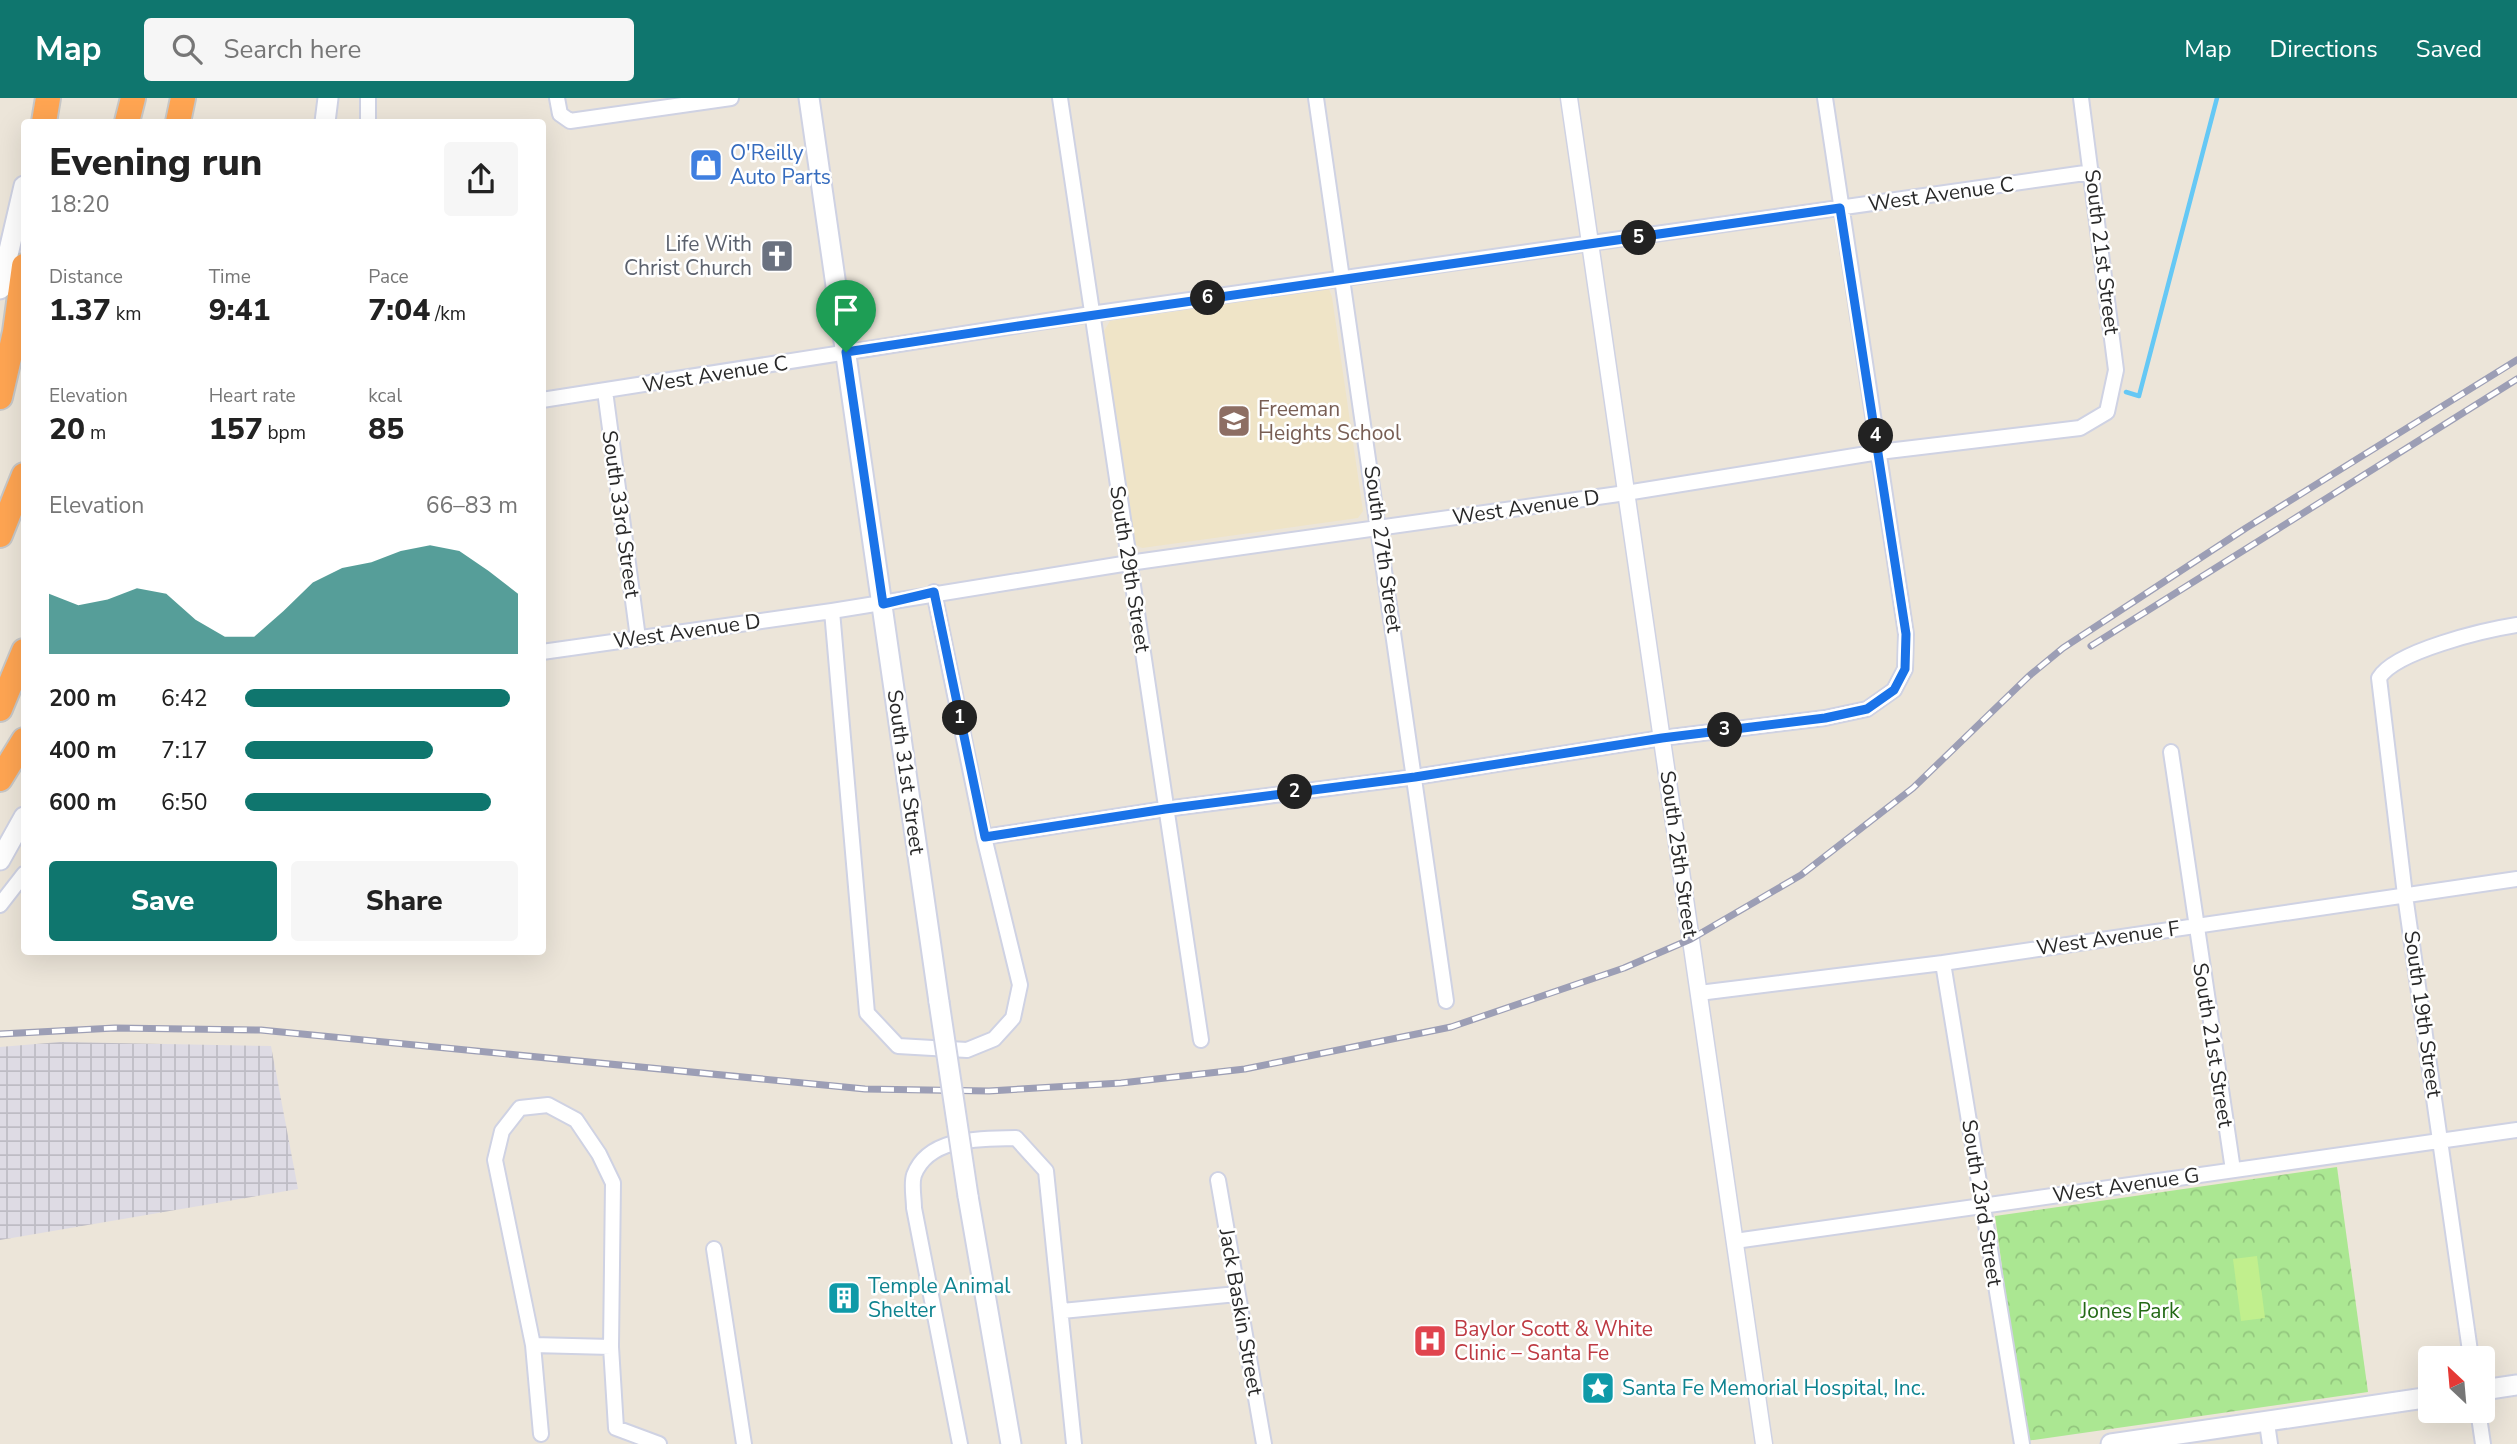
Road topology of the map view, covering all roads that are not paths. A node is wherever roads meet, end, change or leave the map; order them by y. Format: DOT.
graph roads {
  1 [pos="46,98"];
  2 [pos="132,98"];
  3 [pos="183,98"];
  4 [pos="328,98"];
  5 [pos="368,98"];
  6 [pos="557,98"];
  7 [pos="731,98"];
  8 [pos="809,98"];
  9 [pos="1060,98"];
  10 [pos="1316,98"];
  11 [pos="1569,98"];
  12 [pos="1825,98"];
  13 [pos="2081,98"];
  14 [pos="42,119"];
  15 [pos="128,119"];
  16 [pos="179,119"];
  17 [pos="325,119"];
  18 [pos="368,119"];
  19 [pos="2092,172"];
  20 [pos="21,199"];
  21 [pos="1840,208"];
  22 [pos="1590,246"];
  23 [pos="1343,279"];
  24 [pos="21,288"];
  25 [pos="0,289"];
  26 [pos="1091,314"];
  27 [pos="846,352"];
  28 [pos="604,391"];
  29 [pos="0,397"];
  30 [pos="546,399"];
  31 [pos="2109,407"];
  32 [pos="1879,452"];
  33 [pos="21,482"];
  34 [pos="1626,492"];
  35 [pos="1380,528"];
  36 [pos="0,535"];
  37 [pos="1129,563"];
  38 [pos="934,592"];
  39 [pos="883,604"];
  40 [pos="832,611"];
  41 [pos="2517,625"];
  42 [pos="638,638"];
  43 [pos="546,651"];
  44 [pos="21,658"];
  45 [pos="0,709"];
  46 [pos="1662,738"];
  47 [pos="21,745"];
  48 [pos="2171,752"];
  49 [pos="1415,777"];
  50 [pos="0,779"];
  51 [pos="1165,809"];
  52 [pos="21,822"];
  53 [pos="985,837"];
  54 [pos="0,860"];
  55 [pos="21,878"];
  56 [pos="2517,879"];
  57 [pos="2405,895"];
  58 [pos="0,905"];
  59 [pos="2194,925"];
  60 [pos="1942,963"];
  61 [pos="1699,993"];
  62 [pos="1446,1001"];
  63 [pos="1201,1040"];
  64 [pos="2517,1130"];
  65 [pos="2441,1140"];
  66 [pos="2233,1170"];
  67 [pos="1218,1180"];
  68 [pos="1983,1206"];
  69 [pos="1735,1241"];
  70 [pos="714,1249"];
  71 [pos="1237,1294"];
  72 [pos="1062,1311"];
  73 [pos="533,1345"];
  74 [pos="2469,1346"];
  75 [pos="611,1347"];
  76 [pos="2517,1385"];
  77 [pos="2496,1388"];
  78 [pos="2418,1399"];
  79 [pos="2267,1423"];
  80 [pos="2480,1423"];
  81 [pos="616,1428"];
  82 [pos="541,1434"];
  83 [pos="618,1444"];
  84 [pos="659,1444"];
  85 [pos="744,1444"];
  86 [pos="960,1444"];
  87 [pos="1011,1444"];
  88 [pos="1074,1444"];
  89 [pos="1264,1444"];
  90 [pos="1764,1444"];
  91 [pos="2022,1444"];
  92 [pos="2111,1444"];
  93 [pos="2270,1444"];
  94 [pos="2483,1444"];
  1 -- 14 [label="highway"];
  2 -- 15 [label="highway"];
  3 -- 16 [label="highway"];
  4 -- 17 [label="main road"];
  5 -- 18 [label="street"];
  6 -- 7 [label="street"];
  8 -- 27 [label="main road, South 31st Street"];
  9 -- 26 [label="street, South 29th Street"];
  10 -- 23 [label="street, South 27th Street"];
  11 -- 22 [label="street, South 25th Street"];
  12 -- 21 [label="street"];
  13 -- 19 [label="street, South 21st Street"];
  19 -- 21 [label="street, West Avenue C"];
  19 -- 31 [label="street, South 21st Street"];
  20 -- 25 [label="main road"];
  21 -- 22 [label="street, West Avenue C"];
  21 -- 32 [label="street"];
  22 -- 23 [label="street, West Avenue C"];
  22 -- 34 [label="street, South 25th Street"];
  23 -- 26 [label="street, West Avenue C"];
  23 -- 35 [label="street, South 27th Street"];
  24 -- 29 [label="highway"];
  26 -- 27 [label="street, West Avenue C"];
  26 -- 37 [label="street, South 29th Street"];
  27 -- 28 [label="street, West Avenue C"];
  27 -- 39 [label="main road, South 31st Street"];
  28 -- 30 [label="street, West Avenue C"];
  28 -- 42 [label="street, South 33rd Street"];
  31 -- 32 [label="street, West Avenue D"];
  32 -- 34 [label="street, West Avenue D"];
  32 -- 46 [label="street"];
  33 -- 36 [label="highway"];
  34 -- 35 [label="street, West Avenue D"];
  34 -- 46 [label="street, South 25th Street"];
  35 -- 37 [label="street, West Avenue D"];
  35 -- 49 [label="street, South 27th Street"];
  37 -- 38 [label="street, West Avenue D"];
  37 -- 51 [label="street, South 29th Street"];
  38 -- 39 [label="street, West Avenue D"];
  38 -- 53 [label="street"];
  39 -- 40 [label="street, West Avenue D"];
  39 -- 87 [label="main road, South 31st Street, bridge"];
  40 -- 42 [label="street, West Avenue D"];
  40 -- 53 [label="street"];
  41 -- 57 [label="street, South 19th Street"];
  42 -- 43 [label="street, West Avenue D"];
  44 -- 45 [label="highway"];
  46 -- 49 [label="street"];
  46 -- 61 [label="street, South 25th Street"];
  47 -- 50 [label="highway"];
  48 -- 59 [label="street, South 21st Street"];
  49 -- 51 [label="street"];
  49 -- 62 [label="street, South 27th Street"];
  51 -- 53 [label="street"];
  51 -- 63 [label="street, South 29th Street"];
  52 -- 54 [label="main road"];
  55 -- 58 [label="street"];
  56 -- 57 [label="street, West Avenue F"];
  57 -- 59 [label="street, West Avenue F"];
  57 -- 65 [label="street, South 19th Street"];
  59 -- 60 [label="street, West Avenue F"];
  59 -- 66 [label="street, South 21st Street"];
  60 -- 61 [label="street, West Avenue F"];
  60 -- 68 [label="street, South 23rd Street"];
  61 -- 69 [label="street, South 25th Street"];
  64 -- 65 [label="street, West Avenue G"];
  65 -- 66 [label="street, West Avenue G"];
  65 -- 74 [label="street, South 19th Street"];
  66 -- 68 [label="street, West Avenue G"];
  67 -- 71 [label="street, Jack Baskin Street"];
  68 -- 69 [label="street, West Avenue G"];
  68 -- 91 [label="street, South 23rd Street"];
  69 -- 90 [label="street, South 25th Street"];
  70 -- 85 [label="street"];
  71 -- 72 [label="street"];
  71 -- 89 [label="street, Jack Baskin Street"];
  72 -- 86 [label="street"];
  72 -- 88 [label="street"];
  73 -- 75 [label="street"];
  73 -- 75 [label="street"];
  73 -- 82 [label="street"];
  75 -- 81 [label="street"];
  76 -- 77 [label="main road"];
  78 -- 79 [label="main road"];
  79 -- 92 [label="main road"];
  79 -- 93 [label="street"];
  80 -- 94 [label="street"];
  81 -- 83 [label="street"];
  81 -- 84 [label="street"];
}
